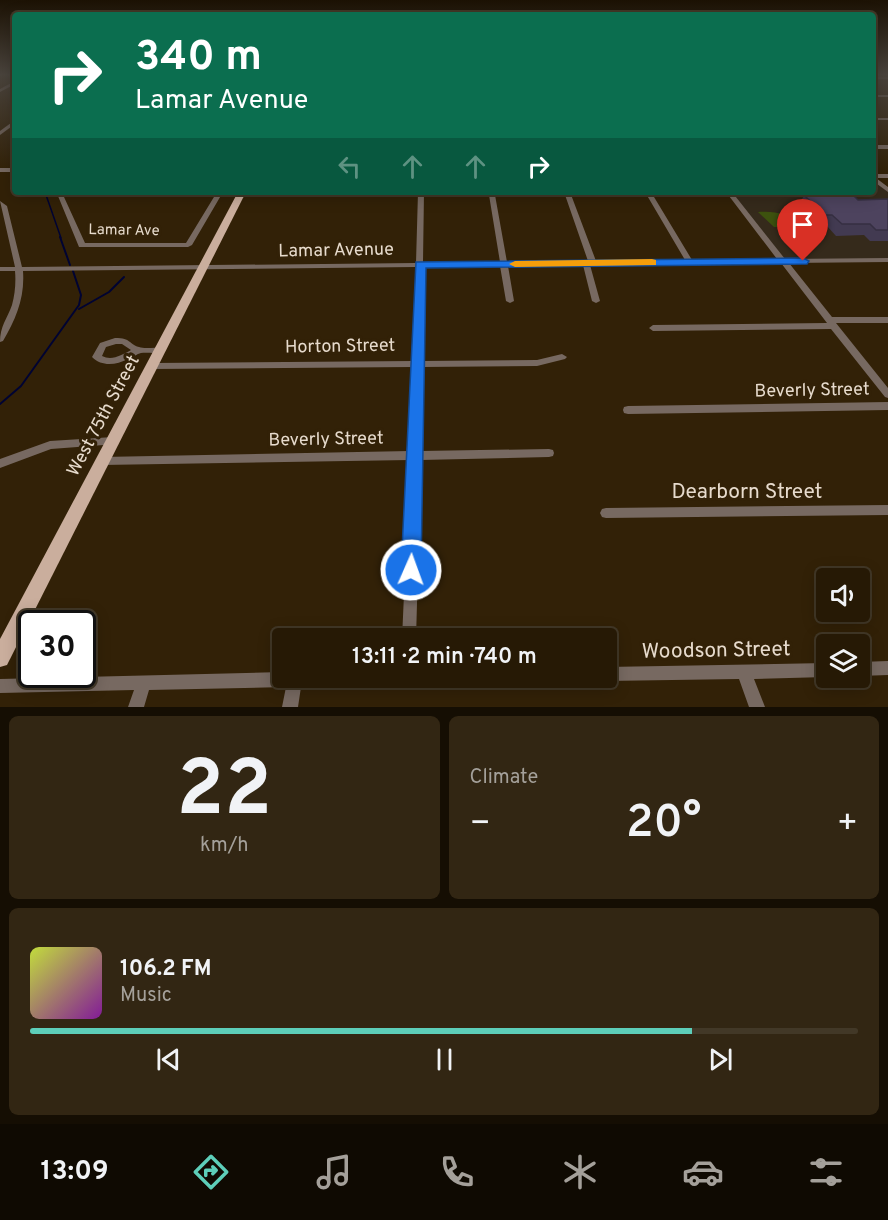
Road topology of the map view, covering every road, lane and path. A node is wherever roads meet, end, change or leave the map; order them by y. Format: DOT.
graph roads {
  1 [pos="876,180"];
  2 [pos="888,190"];
  3 [pos="62,195"];
  4 [pos="218,195"];
  5 [pos="240,195"];
  6 [pos="421,195"];
  7 [pos="492,195"];
  8 [pos="568,195"];
  9 [pos="650,195"];
  10 [pos="731,195"];
  11 [pos="0,203"];
  12 [pos="8,222"];
  13 [pos="0,229"];
  14 [pos="10,232"];
  15 [pos="16,256"];
  16 [pos="888,260"];
  17 [pos="782,261"];
  18 [pos="690,262"];
  19 [pos="589,263"];
  20 [pos="504,264"];
  21 [pos="420,265"];
  22 [pos="0,267"];
  23 [pos="203,267"];
  24 [pos="50,268"];
  25 [pos="18,269"];
  26 [pos="20,283"];
  27 [pos="596,301"];
  28 [pos="510,302"];
  29 [pos="888,320"];
  30 [pos="830,323"];
  31 [pos="654,328"];
  32 [pos="0,339"];
  33 [pos="137,350"];
  34 [pos="160,350"];
  35 [pos="562,357"];
  36 [pos="417,363"];
  37 [pos="152,366"];
  38 [pos="888,395"];
  39 [pos="888,406"];
  40 [pos="628,410"];
  41 [pos="113,441"];
  42 [pos="549,453"];
  43 [pos="415,455"];
  44 [pos="102,461"];
  45 [pos="0,464"];
  46 [pos="888,510"];
  47 [pos="606,513"];
  48 [pos="409,628"];
  49 [pos="0,658"];
  50 [pos="888,668"];
  51 [pos="870,669"];
  52 [pos="816,670"];
  53 [pos="744,672"];
  54 [pos="617,674"];
  55 [pos="272,680"];
  56 [pos="144,683"];
  57 [pos="0,686"];
  58 [pos="293,688"];
  59 [pos="136,707"];
  60 [pos="290,707"];
  61 [pos="757,707"];
  1 -- 2 [label="street"];
  3 -- 4 [label="street, Lamar Ave"];
  5 -- 23 [label="main road, West 75th Street"];
  6 -- 21 [label="street"];
  7 -- 20 [label="street"];
  8 -- 19 [label="street"];
  9 -- 18 [label="street"];
  10 -- 17 [label="street"];
  11 -- 12 [label="street"];
  12 -- 13 [label="street"];
  12 -- 14 [label="street"];
  13 -- 14 [label="street"];
  14 -- 15 [label="street"];
  15 -- 22 [label="street"];
  15 -- 25 [label="street"];
  16 -- 17 [label="street, Lamar Avenue"];
  17 -- 18 [label="street, Lamar Avenue"];
  17 -- 30 [label="street"];
  18 -- 19 [label="street, Lamar Avenue"];
  19 -- 20 [label="street, Lamar Avenue"];
  19 -- 27 [label="street"];
  20 -- 21 [label="street, Lamar Avenue"];
  20 -- 28 [label="street"];
  21 -- 23 [label="street, Lamar Avenue"];
  21 -- 36 [label="street"];
  22 -- 25 [label="street, Lamar Avenue"];
  23 -- 24 [label="street, Lamar Avenue"];
  23 -- 34 [label="main road, West 75th Street"];
  24 -- 25 [label="street, Lamar Avenue"];
  24 -- 26 [label="street"];
  25 -- 26 [label="street"];
  26 -- 32 [label="street"];
  29 -- 30 [label="street"];
  30 -- 31 [label="street"];
  30 -- 38 [label="street"];
  33 -- 34 [label="street"];
  34 -- 37 [label="main road, West 75th Street"];
  35 -- 36 [label="street, Horton Street"];
  36 -- 37 [label="street, Horton Street"];
  36 -- 43 [label="street"];
  37 -- 41 [label="main road, West 75th Street"];
  39 -- 40 [label="street, Beverly Street"];
  41 -- 44 [label="main road, West 75th Street"];
  41 -- 45 [label="street"];
  42 -- 43 [label="street, Beverly Street"];
  43 -- 44 [label="street, Beverly Street"];
  43 -- 48 [label="street"];
  44 -- 49 [label="main road, West 75th Street"];
  46 -- 47 [label="street, Dearborn Street"];
  50 -- 51 [label="street"];
  52 -- 53 [label="street, Woodson Street"];
  53 -- 54 [label="street, Woodson Street"];
  53 -- 61 [label="street"];
  55 -- 56 [label="street"];
  56 -- 57 [label="street"];
  56 -- 59 [label="street"];
  58 -- 60 [label="street"];
}
